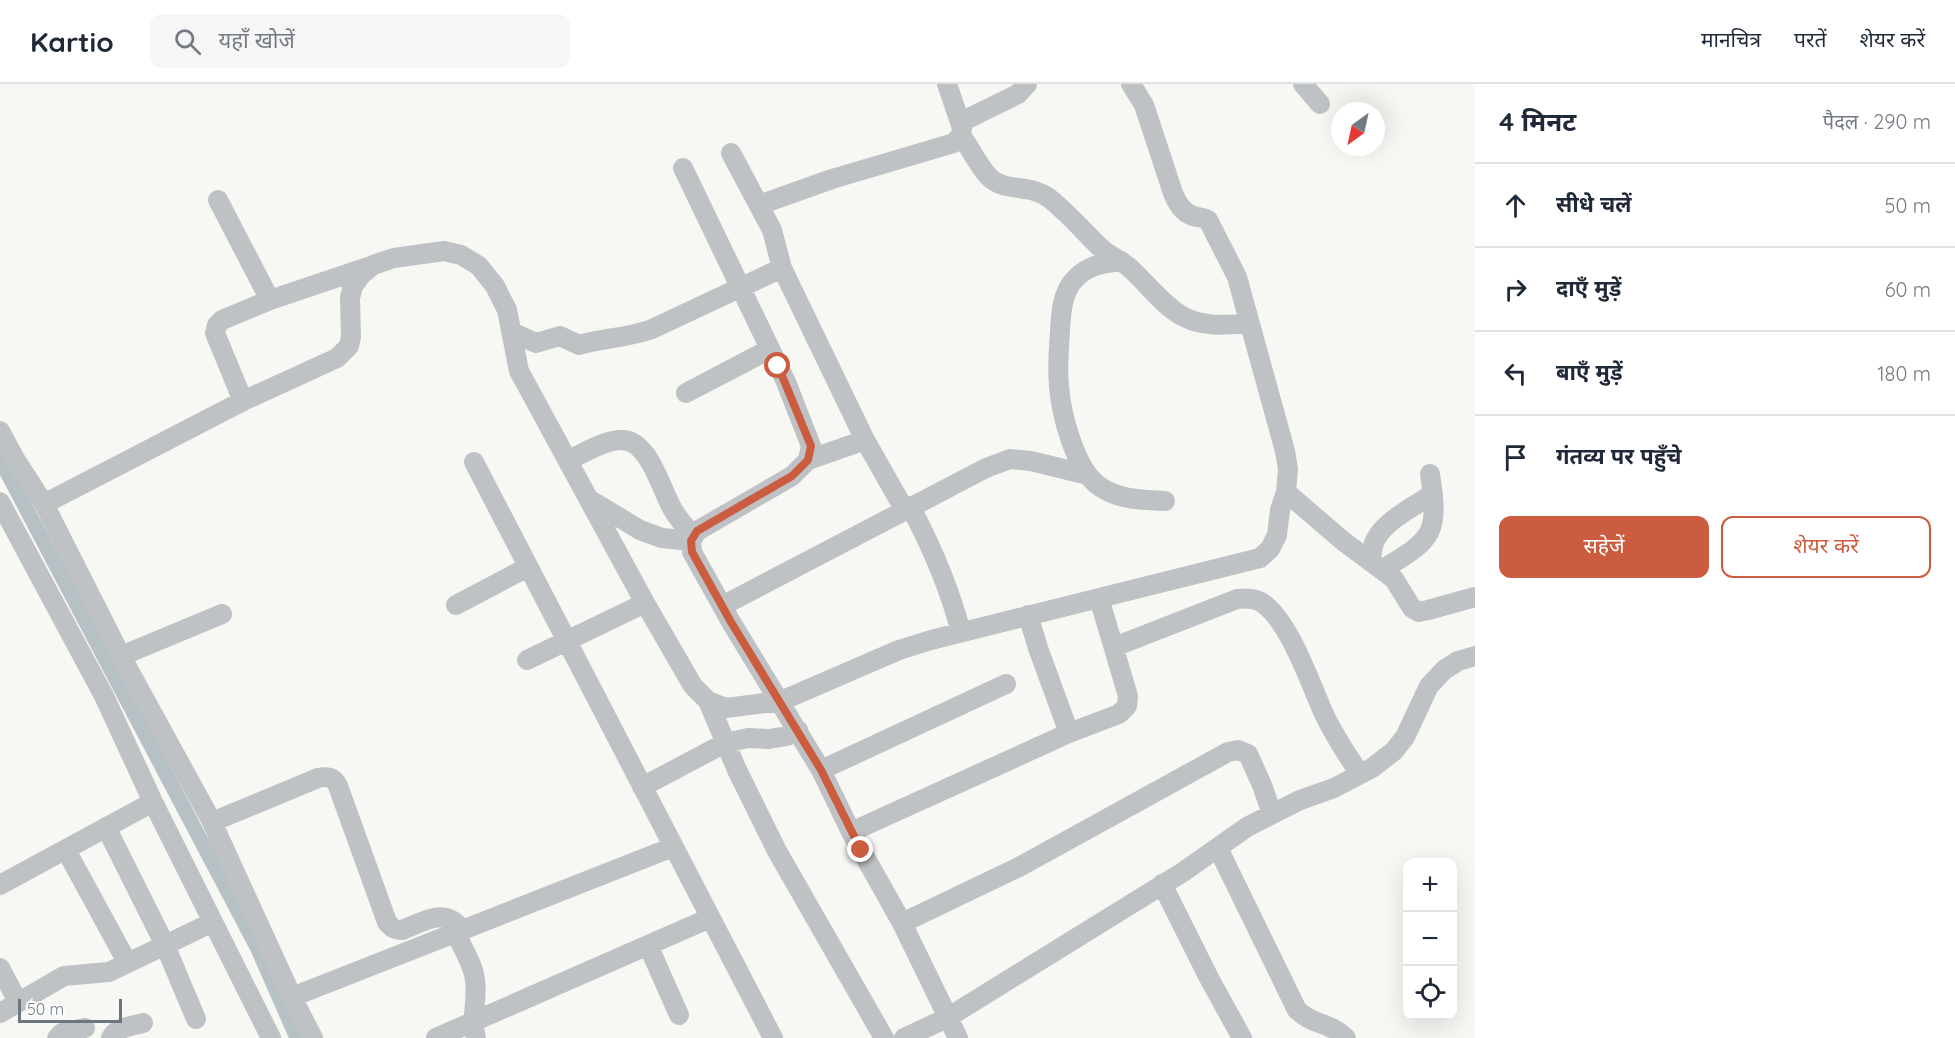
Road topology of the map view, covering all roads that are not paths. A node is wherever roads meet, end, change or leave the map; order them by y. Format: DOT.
graph roads {
  1 [pos="947,84"];
  2 [pos="1027,84"];
  3 [pos="1131,84"];
  4 [pos="1303,84"];
  5 [pos="1320,104"];
  6 [pos="961,128"];
  7 [pos="731,153"];
  8 [pos="683,168"];
  9 [pos="218,200"];
  10 [pos="759,205"];
  11 [pos="1121,261"];
  12 [pos="373,265"];
  13 [pos="783,268"];
  14 [pos="740,289"];
  15 [pos="270,300"];
  16 [pos="1250,323"];
  17 [pos="512,333"];
  18 [pos="770,349"];
  19 [pos="686,393"];
  20 [pos="243,401"];
  21 [pos="0,431"];
  22 [pos="865,440"];
  23 [pos="569,460"];
  24 [pos="808,460"];
  25 [pos="474,462"];
  26 [pos="1430,474"];
  27 [pos="1088,475"];
  28 [pos="1286,492"];
  29 [pos="1433,494"];
  30 [pos="590,500"];
  31 [pos="1165,501"];
  32 [pos="0,502"];
  33 [pos="44,504"];
  34 [pos="907,508"];
  35 [pos="692,539"];
  36 [pos="1377,564"];
  37 [pos="528,567"];
  38 [pos="1475,597"];
  39 [pos="1099,598"];
  40 [pos="645,603"];
  41 [pos="456,605"];
  42 [pos="722,606"];
  43 [pos="222,614"];
  44 [pos="1028,615"];
  45 [pos="961,633"];
  46 [pos="568,641"];
  47 [pos="1114,648"];
  48 [pos="121,656"];
  49 [pos="1475,656"];
  50 [pos="527,660"];
  51 [pos="1006,684"];
  52 [pos="708,701"];
  53 [pos="781,701"];
  54 [pos="798,730"];
  55 [pos="1069,733"];
  56 [pos="725,742"];
  57 [pos="821,770"];
  58 [pos="1360,774"];
  59 [pos="642,787"];
  60 [pos="153,802"];
  61 [pos="1272,814"];
  62 [pos="212,822"];
  63 [pos="106,827"];
  64 [pos="851,832"];
  65 [pos="673,847"];
  66 [pos="1218,848"];
  67 [pos="66,850"];
  68 [pos="1162,884"];
  69 [pos="0,885"];
  70 [pos="710,918"];
  71 [pos="213,922"];
  72 [pos="902,923"];
  73 [pos="459,931"];
  74 [pos="165,945"];
  75 [pos="648,945"];
  76 [pos="127,962"];
  77 [pos="0,968"];
  78 [pos="292,997"];
  79 [pos="18,1002"];
  80 [pos="0,1013"];
  81 [pos="679,1015"];
  82 [pos="948,1018"];
  83 [pos="196,1019"];
  84 [pos="143,1023"];
  85 [pos="85,1028"];
  86 [pos="474,1030"];
  87 [pos="57,1038"];
  88 [pos="111,1038"];
  89 [pos="271,1038"];
  90 [pos="313,1038"];
  91 [pos="436,1038"];
  92 [pos="773,1038"];
  93 [pos="884,1038"];
  94 [pos="904,1038"];
  95 [pos="958,1038"];
  96 [pos="1242,1038"];
  97 [pos="1346,1038"];
  1 -- 6 [label="street"];
  2 -- 6 [label="street"];
  3 -- 16 [label="street"];
  4 -- 5 [label="street"];
  6 -- 10 [label="street"];
  6 -- 11 [label="street"];
  7 -- 10 [label="street"];
  8 -- 14 [label="street"];
  9 -- 15 [label="street"];
  10 -- 13 [label="street"];
  11 -- 16 [label="street"];
  11 -- 27 [label="street"];
  12 -- 15 [label="street"];
  12 -- 17 [label="street"];
  12 -- 20 [label="street"];
  13 -- 14 [label="street"];
  13 -- 22 [label="street"];
  14 -- 17 [label="street"];
  14 -- 18 [label="street"];
  15 -- 20 [label="street"];
  16 -- 28 [label="street"];
  17 -- 23 [label="street"];
  18 -- 19 [label="street"];
  18 -- 24 [label="street"];
  20 -- 33 [label="street"];
  21 -- 33 [label="street"];
  22 -- 24 [label="street"];
  22 -- 34 [label="street"];
  23 -- 30 [label="street"];
  23 -- 35 [label="street"];
  24 -- 35 [label="street"];
  25 -- 37 [label="street"];
  26 -- 29 [label="street"];
  27 -- 31 [label="street"];
  27 -- 34 [label="street"];
  28 -- 36 [label="street"];
  28 -- 39 [label="street"];
  29 -- 36 [label="street"];
  29 -- 36 [label="street"];
  30 -- 35 [label="street"];
  30 -- 40 [label="street"];
  32 -- 60 [label="street"];
  33 -- 48 [label="street"];
  34 -- 42 [label="street"];
  34 -- 45 [label="street"];
  35 -- 42 [label="street"];
  36 -- 38 [label="street"];
  37 -- 41 [label="street"];
  37 -- 46 [label="street"];
  39 -- 44 [label="street"];
  39 -- 47 [label="street"];
  40 -- 46 [label="street"];
  40 -- 52 [label="street"];
  42 -- 53 [label="street"];
  43 -- 48 [label="street"];
  44 -- 45 [label="street"];
  44 -- 55 [label="street"];
  45 -- 53 [label="street"];
  46 -- 50 [label="street"];
  46 -- 59 [label="street"];
  47 -- 55 [label="street"];
  47 -- 58 [label="street"];
  48 -- 62 [label="street"];
  49 -- 58 [label="street"];
  51 -- 57 [label="street"];
  52 -- 53 [label="street"];
  52 -- 56 [label="street"];
  53 -- 54 [label="street"];
  54 -- 56 [label="street"];
  54 -- 57 [label="street"];
  55 -- 64 [label="street"];
  56 -- 59 [label="street"];
  56 -- 93 [label="street"];
  57 -- 64 [label="street"];
  58 -- 61 [label="street"];
  59 -- 65 [label="street"];
  60 -- 63 [label="street"];
  60 -- 71 [label="street"];
  61 -- 66 [label="street"];
  61 -- 72 [label="street"];
  62 -- 73 [label="street"];
  62 -- 78 [label="street"];
  63 -- 67 [label="street"];
  63 -- 74 [label="street"];
  64 -- 72 [label="street"];
  65 -- 70 [label="street"];
  65 -- 73 [label="street"];
  66 -- 68 [label="street"];
  66 -- 97 [label="street"];
  67 -- 69 [label="street"];
  67 -- 76 [label="street"];
  68 -- 82 [label="street"];
  68 -- 96 [label="street"];
  70 -- 75 [label="street"];
  70 -- 92 [label="street"];
  71 -- 74 [label="street"];
  71 -- 89 [label="street"];
  72 -- 82 [label="street"];
  73 -- 78 [label="street"];
  73 -- 86 [label="street"];
  74 -- 76 [label="street"];
  74 -- 83 [label="street"];
  75 -- 81 [label="street"];
  75 -- 86 [label="street"];
  76 -- 79 [label="street"];
  77 -- 79 [label="street"];
  78 -- 90 [label="street"];
  79 -- 80 [label="street"];
  82 -- 94 [label="street"];
  82 -- 95 [label="street"];
  84 -- 88 [label="street"];
  85 -- 87 [label="street"];
  86 -- 91 [label="street"];
}
